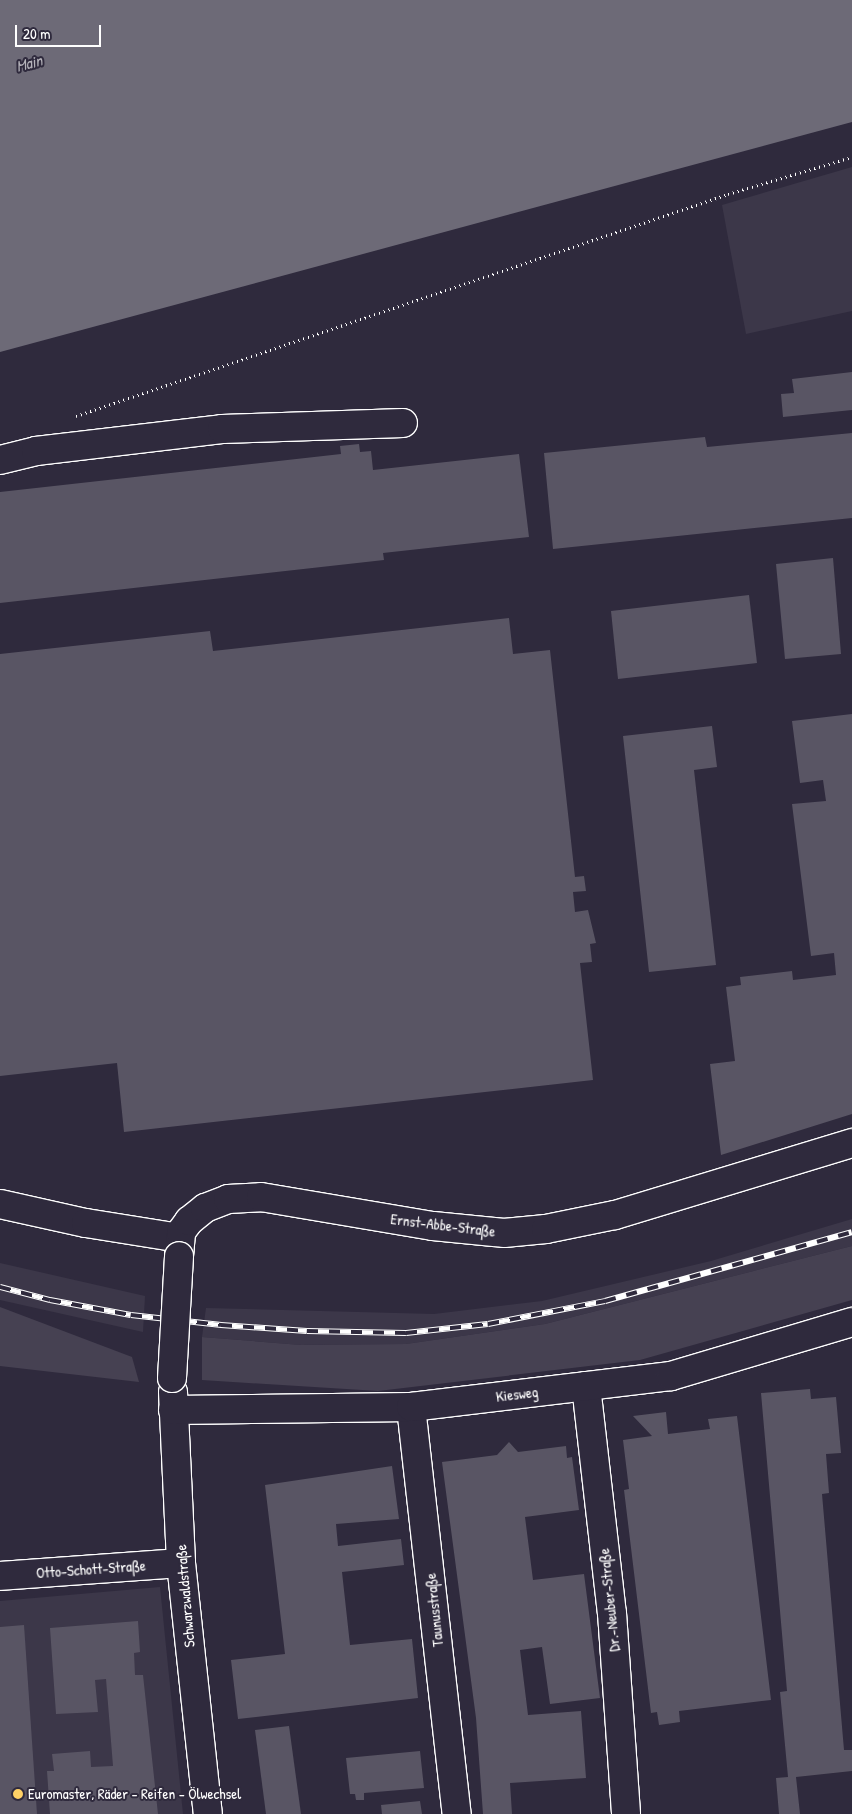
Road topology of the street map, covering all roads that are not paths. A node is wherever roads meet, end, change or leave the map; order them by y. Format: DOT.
graph roads {
  1 [pos="403,423"];
  2 [pos="0,460"];
  3 [pos="852,1143"];
  4 [pos="0,1204"];
  5 [pos="180,1247"];
  6 [pos="852,1322"];
  7 [pos="172,1378"];
  8 [pos="586,1386"];
  9 [pos="411,1407"];
  10 [pos="173,1410"];
  11 [pos="181,1563"];
  12 [pos="0,1576"];
  13 [pos="208,1814"];
  14 [pos="457,1814"];
  15 [pos="626,1814"];
  1 -- 2 [label="street"];
  3 -- 5 [label="street, Ernst-Abbe-Straße"];
  4 -- 5 [label="street"];
  5 -- 7 [label="street, Ernst-Abbe-Straße, bridge"];
  6 -- 8 [label="street, Kiesweg"];
  7 -- 10 [label="street, Schwarzwaldstraße"];
  8 -- 9 [label="street, Kiesweg"];
  8 -- 15 [label="street, Dr.-Neuber-Straße"];
  9 -- 10 [label="street, Kiesweg"];
  9 -- 14 [label="street, Taunusstraße"];
  10 -- 11 [label="street, Schwarzwaldstraße"];
  11 -- 12 [label="street, Otto-Schott-Straße"];
  11 -- 13 [label="street, Schwarzwaldstraße"];
}
